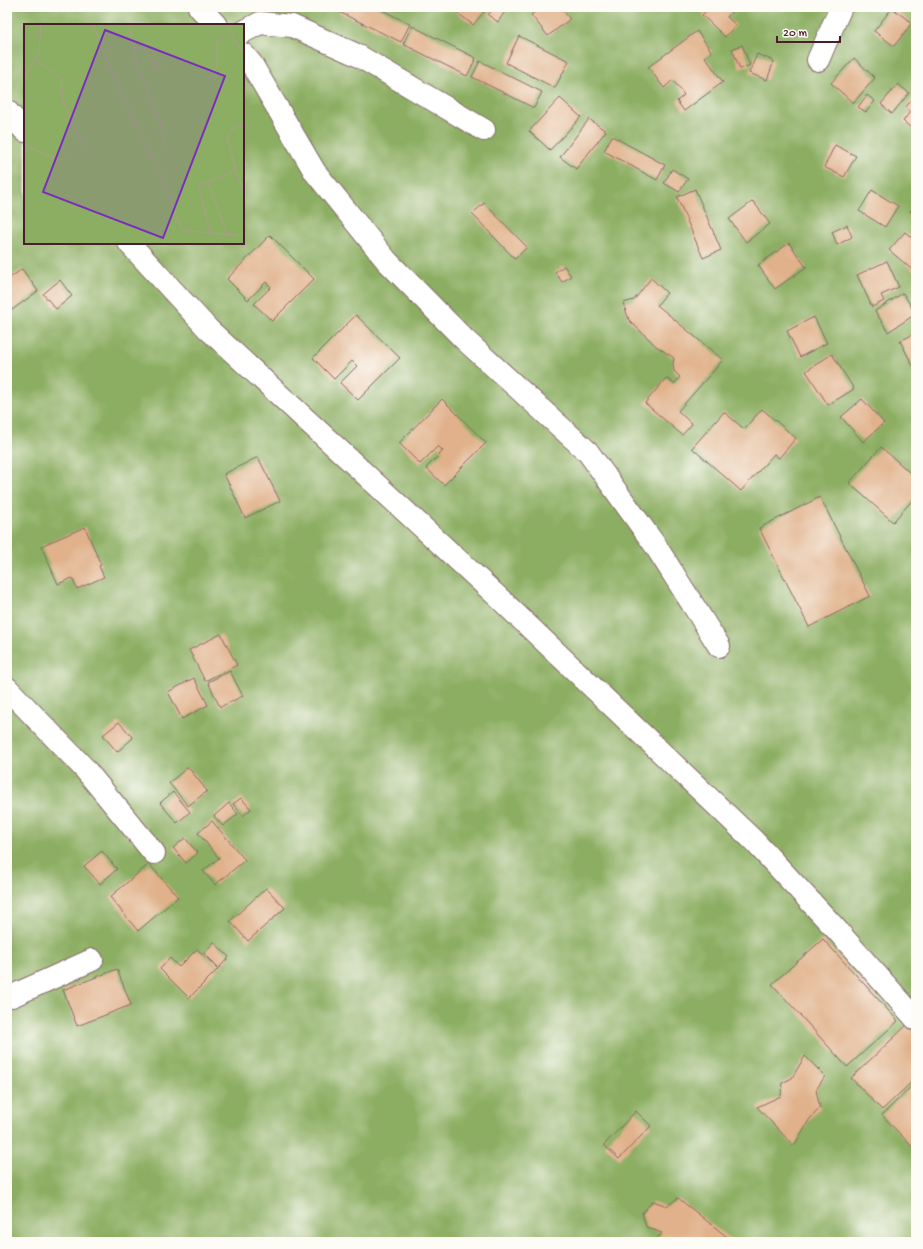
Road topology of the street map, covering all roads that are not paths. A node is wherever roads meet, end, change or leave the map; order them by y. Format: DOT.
graph roads {
  1 [pos="199,7"];
  2 [pos="841,7"];
  3 [pos="215,24"];
  4 [pos="244,31"];
  5 [pos="244,55"];
  6 [pos="818,60"];
  7 [pos="7,111"];
  8 [pos="24,130"];
  9 [pos="484,130"];
  10 [pos="130,244"];
  11 [pos="719,646"];
  12 [pos="7,688"];
  13 [pos="154,853"];
  14 [pos="92,960"];
  15 [pos="7,996"];
  16 [pos="916,1019"];
  1 -- 3 [label="street"];
  2 -- 6 [label="street"];
  4 -- 9 [label="street"];
  5 -- 11 [label="street"];
  7 -- 8 [label="street"];
  10 -- 16 [label="street"];
  12 -- 13 [label="street"];
  14 -- 15 [label="street"];
}
